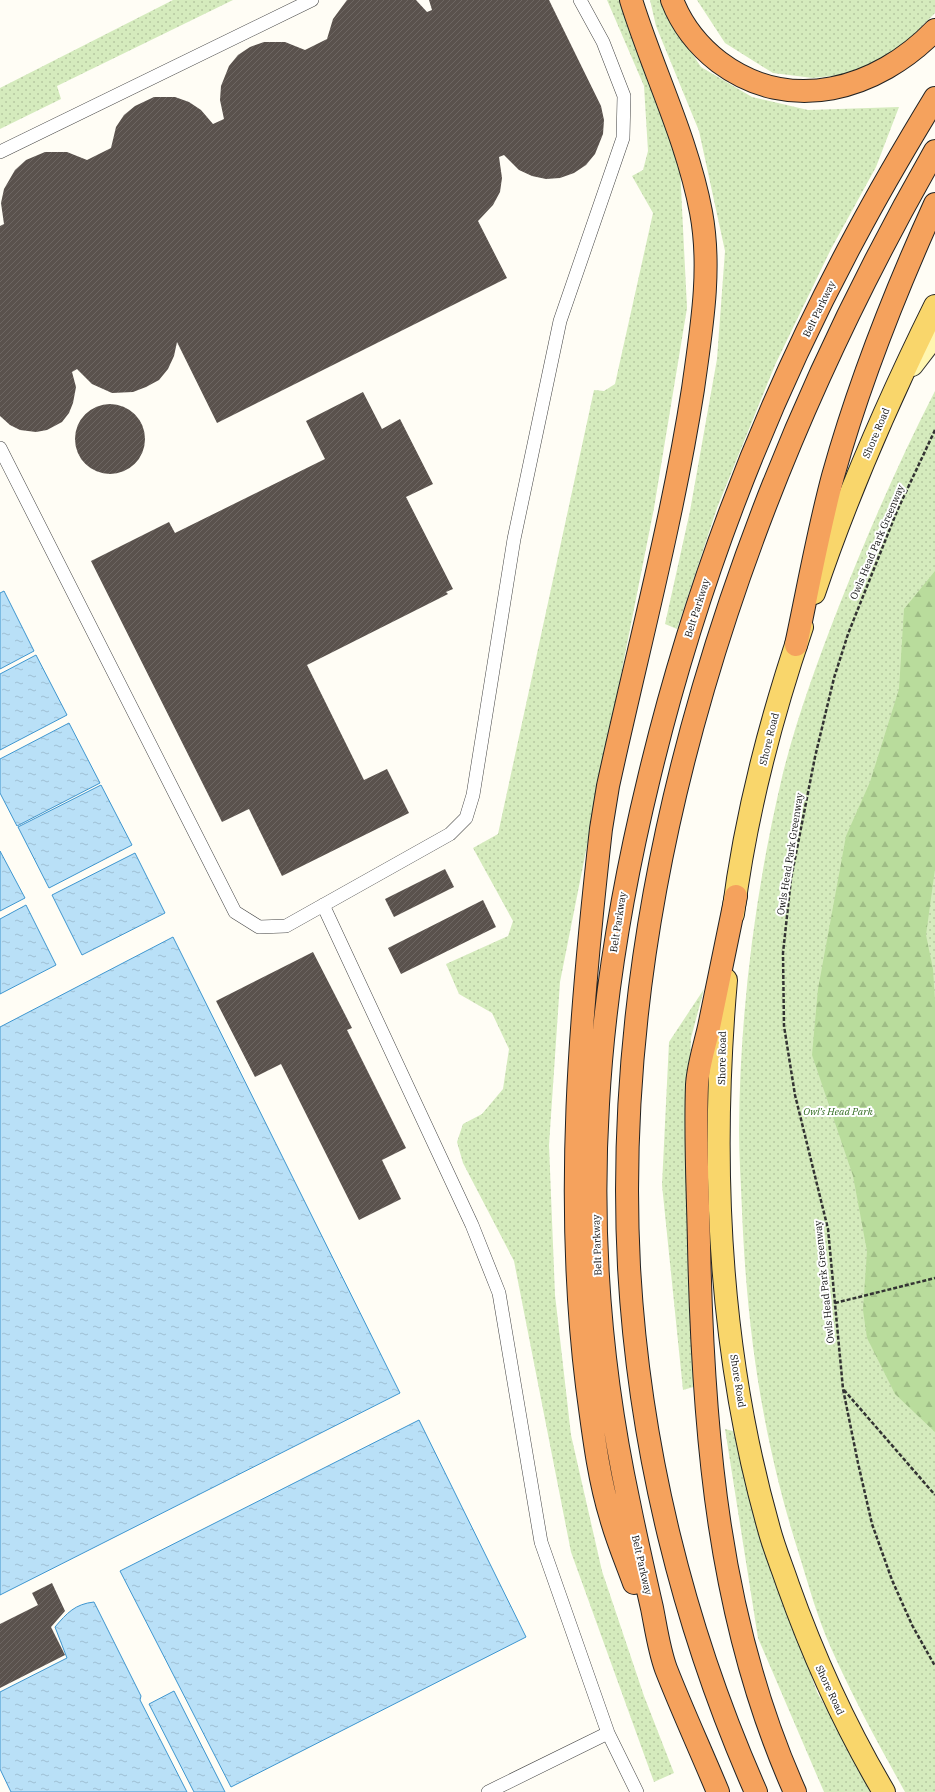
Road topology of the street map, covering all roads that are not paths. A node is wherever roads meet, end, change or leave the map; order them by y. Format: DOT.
graph roads {
  1 [pos="312,0"];
  2 [pos="580,0"];
  3 [pos="632,0"];
  4 [pos="672,0"];
  5 [pos="935,30"];
  6 [pos="935,98"];
  7 [pos="935,151"];
  8 [pos="0,152"];
  9 [pos="935,204"];
  10 [pos="935,306"];
  11 [pos="935,335"];
  12 [pos="897,383"];
  13 [pos="0,448"];
  14 [pos="796,645"];
  15 [pos="736,896"];
  16 [pos="323,906"];
  17 [pos="664,1665"];
  18 [pos="608,1733"];
  19 [pos="488,1792"];
  20 [pos="637,1792"];
  21 [pos="718,1792"];
  22 [pos="756,1792"];
  23 [pos="795,1792"];
  24 [pos="884,1792"];
  1 -- 8 [label="lane"];
  2 -- 16 [label="lane"];
  3 -- 17 [label="highway"];
  4 -- 5 [label="highway"];
  6 -- 17 [label="highway, Belt Parkway"];
  7 -- 22 [label="highway"];
  9 -- 14 [label="highway"];
  10 -- 12 [label="main road"];
  11 -- 12 [label="street, Shore Road"];
  12 -- 14 [label="main road, Shore Road"];
  13 -- 16 [label="lane"];
  14 -- 15 [label="main road, Shore Road"];
  15 -- 23 [label="highway"];
  15 -- 24 [label="main road, Shore Road"];
  16 -- 18 [label="lane"];
  17 -- 21 [label="highway, Belt Parkway"];
  18 -- 19 [label="lane"];
  18 -- 20 [label="lane"];
}
